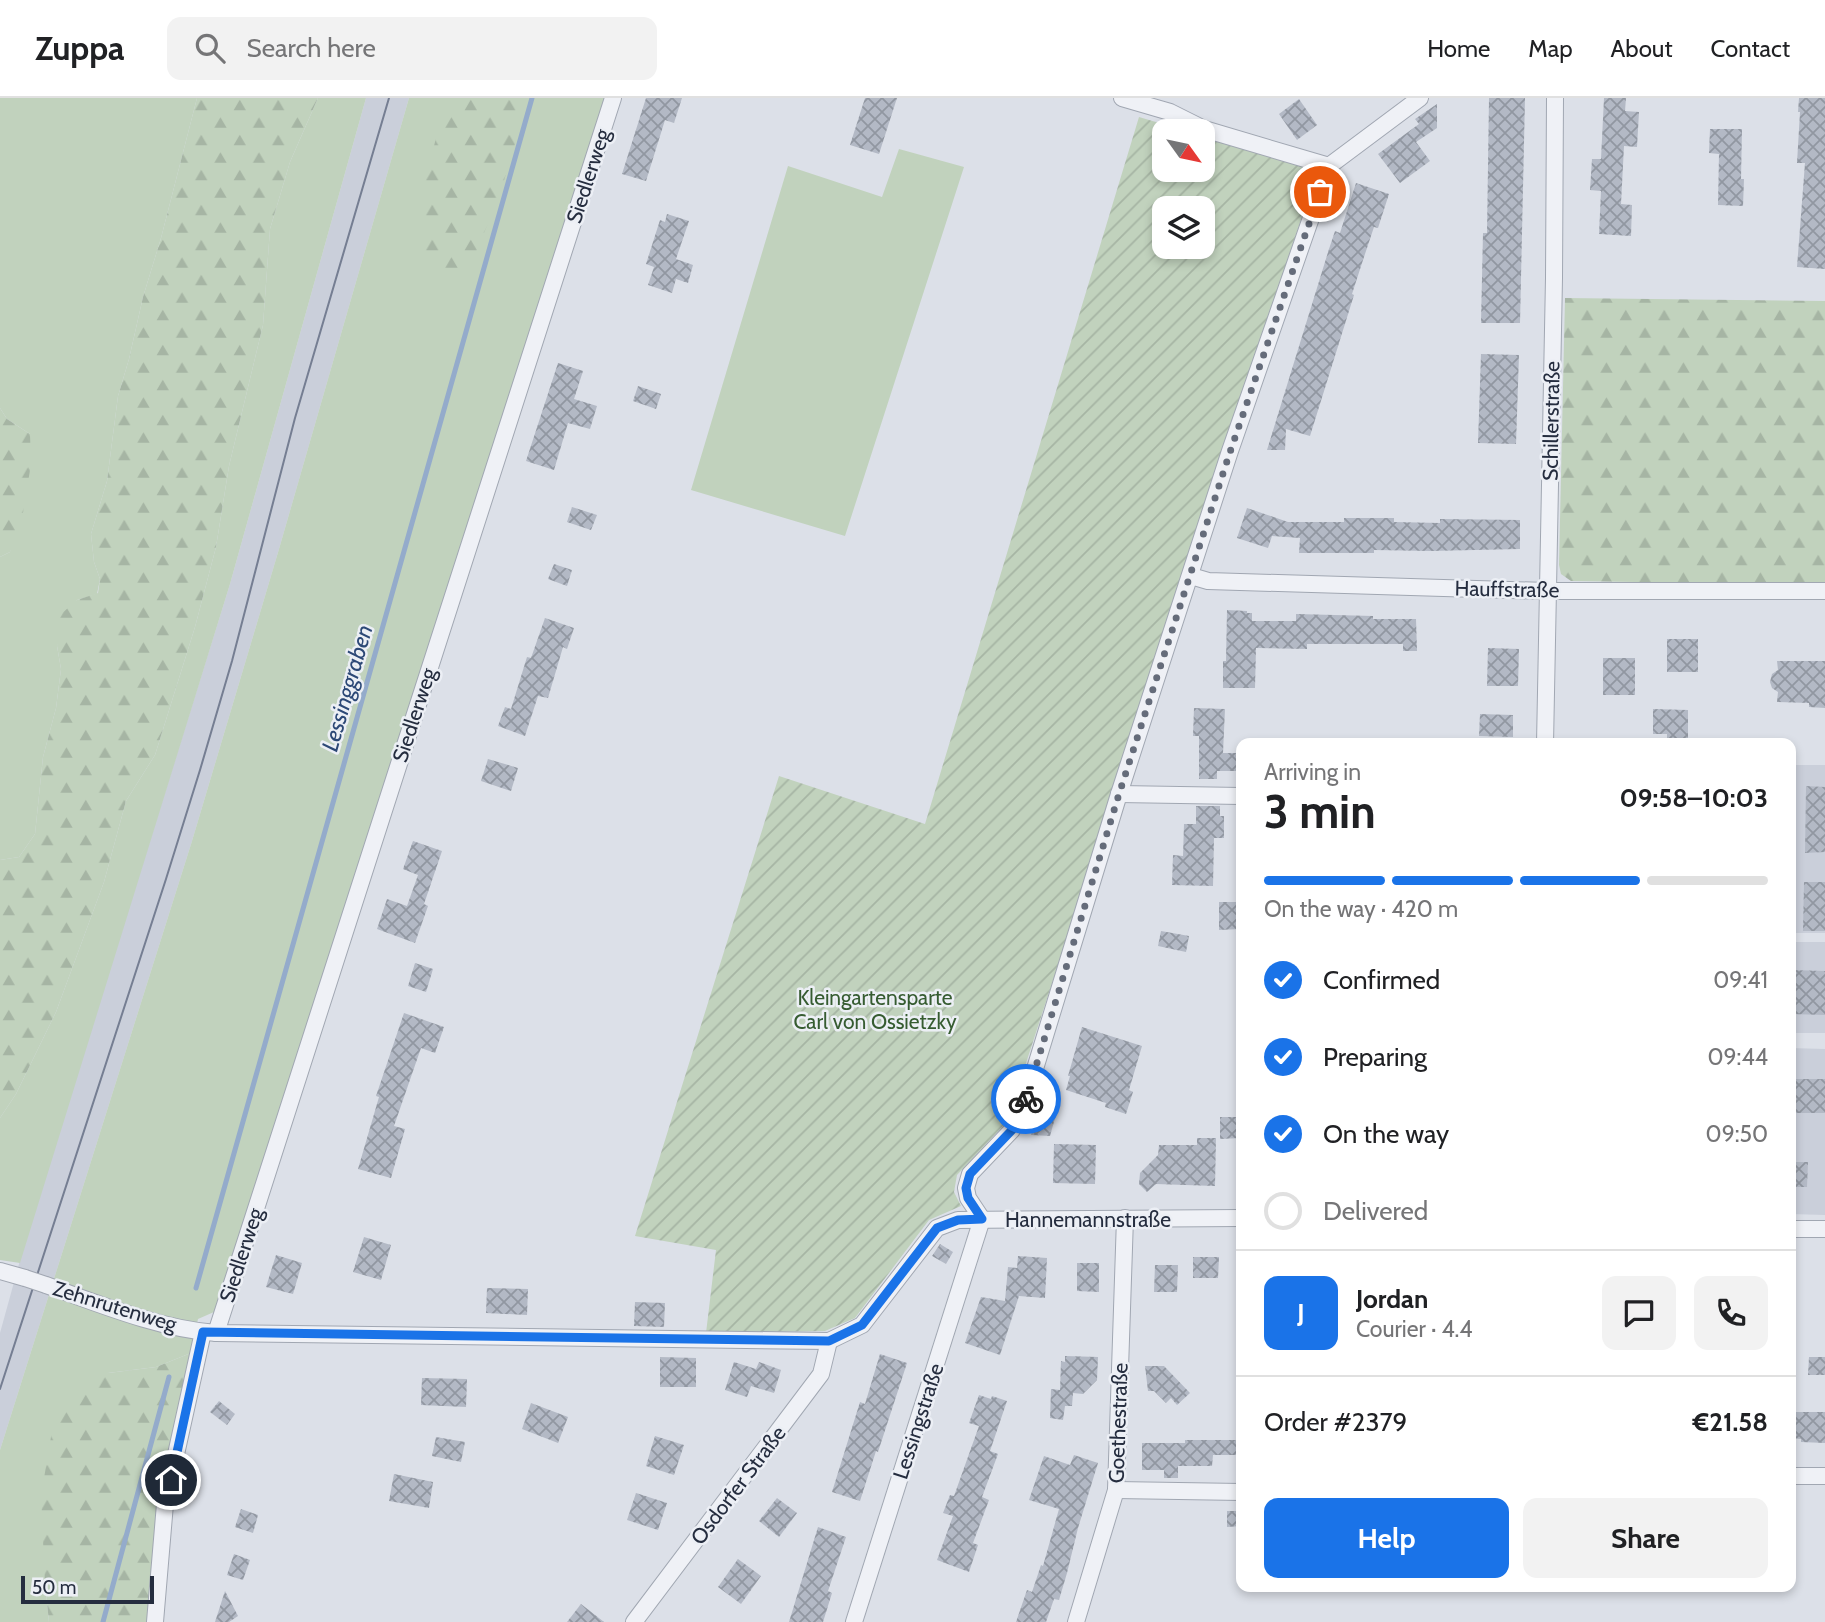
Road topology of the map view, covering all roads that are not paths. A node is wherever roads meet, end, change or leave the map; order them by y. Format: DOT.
graph roads {
  1 [pos="613,98"];
  2 [pos="1122,98"];
  3 [pos="1420,98"];
  4 [pos="1555,98"];
  5 [pos="1172,105"];
  6 [pos="1329,166"];
  7 [pos="1191,576"];
  8 [pos="1547,591"];
  9 [pos="1825,591"];
  10 [pos="1545,738"];
  11 [pos="1119,794"];
  12 [pos="1236,796"];
  13 [pos="1125,1218"];
  14 [pos="982,1219"];
  15 [pos="1236,1219"];
  16 [pos="937,1228"];
  17 [pos="1796,1229"];
  18 [pos="1825,1229"];
  19 [pos="0,1272"];
  20 [pos="209,1332"];
  21 [pos="829,1341"];
  22 [pos="1796,1476"];
  23 [pos="1825,1476"];
  24 [pos="1116,1490"];
  25 [pos="1236,1492"];
  26 [pos="155,1622"];
  27 [pos="634,1622"];
  28 [pos="854,1622"];
  29 [pos="1076,1622"];
  1 -- 20 [label="street, Siedlerweg"];
  2 -- 5 [label="street"];
  3 -- 6 [label="street"];
  4 -- 8 [label="street, Schillerstraße"];
  5 -- 6 [label="street"];
  6 -- 7 [label="street"];
  7 -- 8 [label="street, Hauffstraße"];
  7 -- 11 [label="street"];
  8 -- 9 [label="street, Hauffstraße"];
  8 -- 10 [label="street, Schillerstraße"];
  11 -- 12 [label="street"];
  11 -- 14 [label="street"];
  13 -- 14 [label="street, Hannemannstraße"];
  13 -- 15 [label="street, Hannemannstraße"];
  13 -- 24 [label="street, Goethestraße"];
  14 -- 16 [label="street, Hannemannstraße"];
  14 -- 28 [label="street, Lessingstraße"];
  16 -- 21 [label="street, Zehnrutenweg"];
  17 -- 18 [label="street"];
  19 -- 20 [label="street, Zehnrutenweg, bridge"];
  20 -- 21 [label="street, Zehnrutenweg"];
  20 -- 26 [label="street, Siedlerweg"];
  21 -- 27 [label="street, Osdorfer Straße"];
  22 -- 23 [label="street"];
  24 -- 25 [label="street"];
  24 -- 29 [label="street, Goethestraße"];
}
